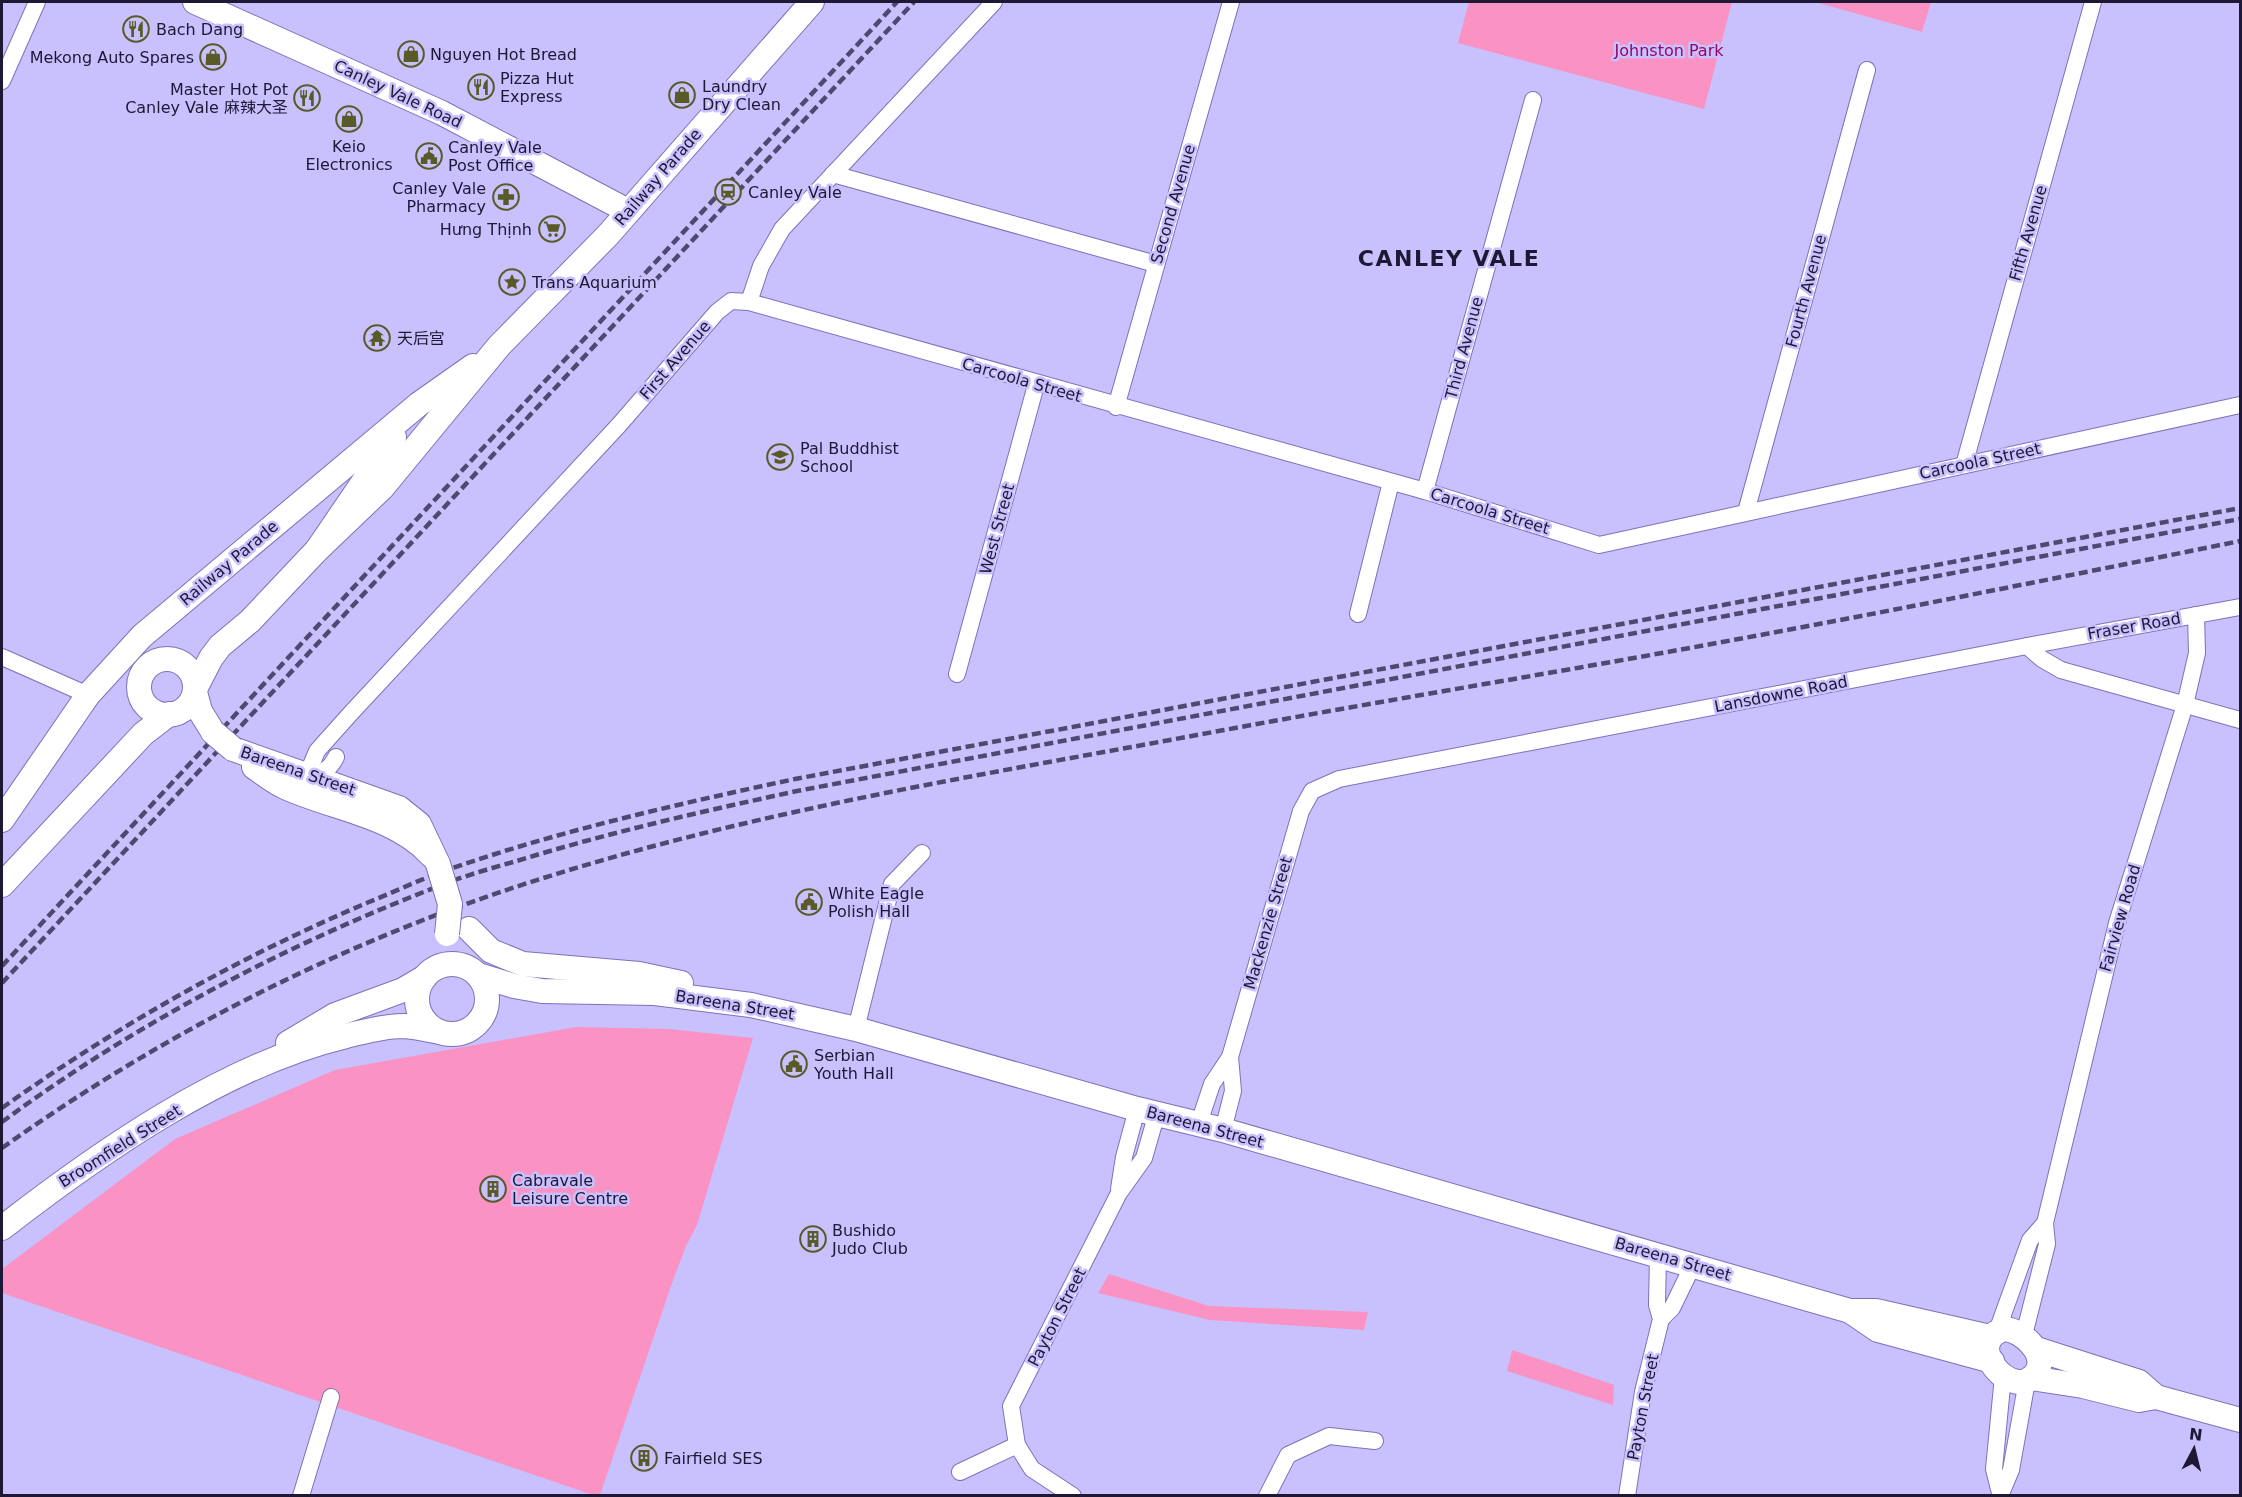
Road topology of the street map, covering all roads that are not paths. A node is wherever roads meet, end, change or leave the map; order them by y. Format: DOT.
graph roads {
  1 [pos="38,2"];
  2 [pos="195,2"];
  3 [pos="812,2"];
  4 [pos="994,2"];
  5 [pos="1231,2"];
  6 [pos="2093,2"];
  7 [pos="1867,70"];
  8 [pos="2,81"];
  9 [pos="1533,100"];
  10 [pos="833,174"];
  11 [pos="628,211"];
  12 [pos="1156,264"];
  13 [pos="749,302"];
  14 [pos="499,346"];
  15 [pos="481,368"];
  16 [pos="1036,385"];
  17 [pos="419,404"];
  18 [pos="2241,405"];
  19 [pos="1116,407"];
  20 [pos="1964,465"];
  21 [pos="368,471"];
  22 [pos="1391,482"];
  23 [pos="1425,491"];
  24 [pos="1746,512"];
  25 [pos="281,520"];
  26 [pos="317,550"];
  27 [pos="2241,607"];
  28 [pos="1358,614"];
  29 [pos="2196,615"];
  30 [pos="238,631"];
  31 [pos="2027,645"];
  32 [pos="2,657"];
  33 [pos="160,659"];
  34 [pos="957,674"];
  35 [pos="139,684"];
  36 [pos="195,691"];
  37 [pos="88,695"];
  38 [pos="2185,705"];
  39 [pos="171,714"];
  40 [pos="2241,720"];
  41 [pos="343,722"];
  42 [pos="213,732"];
  43 [pos="232,749"];
  44 [pos="336,757"];
  45 [pos="261,771"];
  46 [pos="307,775"];
  47 [pos="102,778"];
  48 [pos="348,788"];
  49 [pos="1312,791"];
  50 [pos="352,812"];
  51 [pos="2,820"];
  52 [pos="922,854"];
  53 [pos="438,864"];
  54 [pos="3,884"];
  55 [pos="459,931"];
  56 [pos="475,973"];
  57 [pos="428,974"];
  58 [pos="551,992"];
  59 [pos="768,1009"];
  60 [pos="477,1024"];
  61 [pos="856,1029"];
  62 [pos="440,1032"];
  63 [pos="1230,1058"];
  64 [pos="243,1071"];
  65 [pos="1147,1111"];
  66 [pos="1199,1123"];
  67 [pos="1223,1130"];
  68 [pos="2045,1223"];
  69 [pos="2,1228"];
  70 [pos="1658,1255"];
  71 [pos="1693,1265"];
  72 [pos="1850,1311"];
  73 [pos="1661,1319"];
  74 [pos="1994,1334"];
  75 [pos="2030,1342"];
  76 [pos="1998,1369"];
  77 [pos="2029,1380"];
  78 [pos="331,1397"];
  79 [pos="2156,1397"];
  80 [pos="2241,1420"];
  81 [pos="1375,1441"];
  82 [pos="1017,1445"];
  83 [pos="960,1472"];
  84 [pos="2000,1494"];
  85 [pos="301,1496"];
  86 [pos="1073,1496"];
  87 [pos="1267,1496"];
  88 [pos="1627,1496"];
  1 -- 8 [label="street"];
  2 -- 11 [label="main road, Canley Vale Road"];
  3 -- 11 [label="main road, Railway Parade"];
  4 -- 10 [label="street"];
  5 -- 12 [label="street, Second Avenue"];
  6 -- 20 [label="street, Fifth Avenue"];
  7 -- 24 [label="street, Fourth Avenue"];
  9 -- 23 [label="street, Third Avenue"];
  10 -- 12 [label="street"];
  10 -- 13 [label="street"];
  11 -- 14 [label="main road, Railway Parade"];
  12 -- 19 [label="street, Second Avenue"];
  13 -- 16 [label="street, Carcoola Street"];
  13 -- 41 [label="street, First Avenue"];
  14 -- 15 [label="main road, Railway Parade"];
  14 -- 17 [label="main road, Railway Parade"];
  15 -- 21 [label="main road"];
  15 -- 26 [label="main road, Railway Parade"];
  16 -- 19 [label="street, Carcoola Street"];
  16 -- 34 [label="street, West Street"];
  17 -- 21 [label="main road"];
  17 -- 25 [label="main road, Railway Parade"];
  18 -- 20 [label="street, Carcoola Street"];
  19 -- 22 [label="street, Carcoola Street"];
  20 -- 24 [label="street, Carcoola Street"];
  21 -- 25 [label="main road"];
  21 -- 26 [label="main road"];
  22 -- 23 [label="street, Carcoola Street"];
  22 -- 28 [label="street"];
  23 -- 24 [label="street, Carcoola Street"];
  25 -- 37 [label="main road, Railway Parade"];
  26 -- 30 [label="main road"];
  27 -- 29 [label="street, Fraser Road"];
  29 -- 31 [label="street, Fraser Road"];
  29 -- 38 [label="street, Fairview Road"];
  30 -- 33 [label="main road"];
  30 -- 36 [label="main road"];
  31 -- 38 [label="street"];
  31 -- 49 [label="street, Lansdowne Road"];
  32 -- 37 [label="street"];
  33 -- 35 [label="main road"];
  33 -- 36 [label="main road"];
  35 -- 39 [label="main road"];
  35 -- 47 [label="main road"];
  36 -- 39 [label="main road"];
  36 -- 42 [label="main road, Bareena Street"];
  37 -- 51 [label="main road, Railway Parade"];
  38 -- 40 [label="street"];
  38 -- 68 [label="street, Fairview Road"];
  39 -- 42 [label="main road, Bareena Street"];
  39 -- 47 [label="main road"];
  41 -- 44 [label="street, First Avenue"];
  41 -- 46 [label="street, First Avenue"];
  42 -- 43 [label="main road, Bareena Street, bridge"];
  43 -- 45 [label="main road, Bareena Street"];
  43 -- 46 [label="main road, Bareena Street"];
  44 -- 46 [label="street"];
  44 -- 48 [label="street, First Avenue"];
  45 -- 46 [label="street"];
  45 -- 50 [label="main road, Bareena Street"];
  46 -- 48 [label="main road, Bareena Street"];
  46 -- 50 [label="main road"];
  47 -- 54 [label="main road"];
  48 -- 53 [label="main road, Bareena Street"];
  49 -- 63 [label="street, Mackenzie Street"];
  50 -- 53 [label="main road, Bareena Street"];
  52 -- 61 [label="street"];
  53 -- 55 [label="main road, Bareena Street, bridge"];
  55 -- 56 [label="main road"];
  55 -- 57 [label="main road, Bareena Street"];
  55 -- 59 [label="main road"];
  56 -- 57 [label="main road"];
  56 -- 58 [label="main road, Bareena Street"];
  56 -- 60 [label="main road"];
  57 -- 62 [label="main road"];
  57 -- 64 [label="main road"];
  58 -- 59 [label="main road, Bareena Street"];
  58 -- 60 [label="main road, Bareena Street"];
  59 -- 61 [label="main road, Bareena Street"];
  60 -- 62 [label="main road"];
  61 -- 65 [label="main road, Bareena Street"];
  62 -- 64 [label="main road"];
  63 -- 66 [label="street, Mackenzie Street"];
  63 -- 67 [label="street, Mackenzie Street"];
  64 -- 69 [label="main road, Broomfield Street"];
  65 -- 66 [label="main road, Bareena Street"];
  65 -- 82 [label="street, Payton Street"];
  66 -- 67 [label="main road, Bareena Street"];
  67 -- 70 [label="main road, Bareena Street"];
  68 -- 74 [label="street, Fairview Road"];
  68 -- 75 [label="street, Fairview Road"];
  70 -- 71 [label="main road, Bareena Street"];
  70 -- 73 [label="street, Payton Street"];
  71 -- 72 [label="main road, Bareena Street"];
  71 -- 73 [label="street, Payton Street"];
  72 -- 74 [label="main road, Bareena Street"];
  72 -- 76 [label="main road, Bareena Street"];
  73 -- 88 [label="street, Payton Street"];
  74 -- 75 [label="main road"];
  74 -- 76 [label="main road"];
  75 -- 77 [label="main road"];
  75 -- 79 [label="main road"];
  76 -- 77 [label="main road"];
  76 -- 84 [label="street"];
  77 -- 79 [label="main road"];
  77 -- 84 [label="street"];
  78 -- 85 [label="street"];
  79 -- 80 [label="main road"];
  81 -- 87 [label="street"];
  82 -- 83 [label="street"];
  82 -- 86 [label="street, Payton Street"];
}
